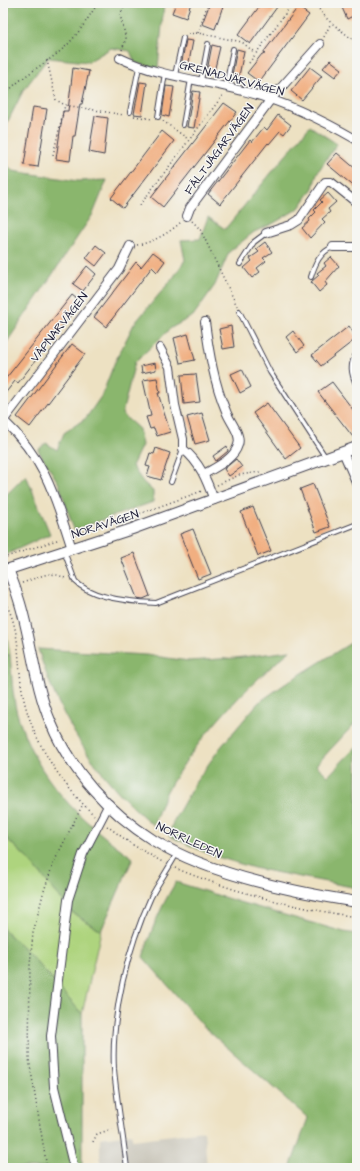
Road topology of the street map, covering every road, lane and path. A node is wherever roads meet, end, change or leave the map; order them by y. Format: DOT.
graph roads {
  1 [pos="98,3"];
  2 [pos="126,3"];
  3 [pos="208,3"];
  4 [pos="293,3"];
  5 [pos="314,3"];
  6 [pos="331,23"];
  7 [pos="198,33"];
  8 [pos="182,38"];
  9 [pos="357,43"];
  10 [pos="208,44"];
  11 [pos="320,44"];
  12 [pos="233,49"];
  13 [pos="256,53"];
  14 [pos="120,58"];
  15 [pos="47,60"];
  16 [pos="249,63"];
  17 [pos="138,67"];
  18 [pos="165,73"];
  19 [pos="176,75"];
  20 [pos="191,79"];
  21 [pos="201,81"];
  22 [pos="227,87"];
  23 [pos="3,98"];
  24 [pos="271,99"];
  25 [pos="65,105"];
  26 [pos="130,112"];
  27 [pos="158,117"];
  28 [pos="183,125"];
  29 [pos="188,139"];
  30 [pos="357,140"];
  31 [pos="53,155"];
  32 [pos="357,203"];
  33 [pos="140,205"];
  34 [pos="187,216"];
  35 [pos="266,232"];
  36 [pos="130,246"];
  37 [pos="333,247"];
  38 [pos="357,248"];
  39 [pos="240,264"];
  40 [pos="311,277"];
  41 [pos="239,311"];
  42 [pos="205,322"];
  43 [pos="160,348"];
  44 [pos="357,353"];
  45 [pos="357,386"];
  46 [pos="3,420"];
  47 [pos="357,447"];
  48 [pos="183,449"];
  49 [pos="343,452"];
  50 [pos="326,458"];
  51 [pos="262,472"];
  52 [pos="204,474"];
  53 [pos="171,482"];
  54 [pos="357,484"];
  55 [pos="210,488"];
  56 [pos="214,500"];
  57 [pos="357,524"];
  58 [pos="68,536"];
  59 [pos="68,550"];
  60 [pos="3,558"];
  61 [pos="6,570"];
  62 [pos="78,584"];
  63 [pos="14,586"];
  64 [pos="3,599"];
  65 [pos="83,803"];
  66 [pos="109,804"];
  67 [pos="100,821"];
  68 [pos="177,852"];
  69 [pos="170,866"];
  70 [pos="357,902"];
  71 [pos="357,917"];
  72 [pos="109,1129"];
  73 [pos="93,1142"];
  74 [pos="48,1168"];
  75 [pos="74,1168"];
  76 [pos="127,1168"];
  1 -- 15 [label="path"];
  2 -- 14 [label="path"];
  3 -- 7 [label="path"];
  4 -- 13 [label="path"];
  5 -- 6 [label="path"];
  6 -- 9 [label="path"];
  6 -- 11 [label="path"];
  7 -- 8 [label="path"];
  7 -- 13 [label="path"];
  8 -- 19 [label="lane"];
  10 -- 21 [label="lane"];
  11 -- 24 [label="street, FÄLTJÄGARVÄGEN"];
  12 -- 22 [label="lane"];
  13 -- 16 [label="path"];
  14 -- 17 [label="street, GRENADJÄRVÄGEN"];
  15 -- 23 [label="path"];
  15 -- 25 [label="path"];
  17 -- 18 [label="street, GRENADJÄRVÄGEN"];
  17 -- 26 [label="lane"];
  18 -- 19 [label="street, GRENADJÄRVÄGEN"];
  18 -- 27 [label="lane"];
  19 -- 20 [label="street, GRENADJÄRVÄGEN"];
  20 -- 21 [label="street, GRENADJÄRVÄGEN"];
  20 -- 28 [label="lane"];
  21 -- 22 [label="street, GRENADJÄRVÄGEN"];
  22 -- 24 [label="street, GRENADJÄRVÄGEN"];
  22 -- 29 [label="path"];
  24 -- 30 [label="street, GRENADJÄRVÄGEN"];
  24 -- 34 [label="street, FÄLTJÄGARVÄGEN"];
  25 -- 29 [label="path"];
  25 -- 31 [label="path"];
  29 -- 33 [label="path"];
  32 -- 35 [label="street"];
  34 -- 36 [label="path"];
  34 -- 41 [label="path"];
  35 -- 39 [label="lane"];
  36 -- 46 [label="street, VÄPNARVÄGEN"];
  37 -- 38 [label="street"];
  37 -- 40 [label="lane"];
  41 -- 50 [label="lane"];
  42 -- 52 [label="street"];
  43 -- 48 [label="street"];
  44 -- 45 [label="lane"];
  46 -- 58 [label="street"];
  47 -- 49 [label="street, NORAVÄGEN"];
  48 -- 52 [label="street"];
  48 -- 53 [label="lane"];
  49 -- 50 [label="street, NORAVÄGEN"];
  49 -- 54 [label="street"];
  50 -- 56 [label="street, NORAVÄGEN"];
  51 -- 55 [label="path"];
  52 -- 55 [label="street"];
  55 -- 56 [label="street"];
  55 -- 58 [label="path"];
  56 -- 59 [label="street, NORAVÄGEN"];
  57 -- 62 [label="lane"];
  58 -- 59 [label="street"];
  58 -- 60 [label="path"];
  59 -- 61 [label="street, NORAVÄGEN"];
  59 -- 62 [label="lane"];
  61 -- 63 [label="street, NORRLEDEN"];
  62 -- 63 [label="path"];
  63 -- 66 [label="street, NORRLEDEN"];
  64 -- 65 [label="path"];
  65 -- 67 [label="path"];
  65 -- 74 [label="path"];
  66 -- 67 [label="street"];
  66 -- 68 [label="street, NORRLEDEN"];
  67 -- 69 [label="path"];
  67 -- 75 [label="street"];
  68 -- 69 [label="lane"];
  68 -- 70 [label="street, NORRLEDEN"];
  69 -- 71 [label="path"];
  69 -- 76 [label="lane"];
  72 -- 73 [label="path"];
}
